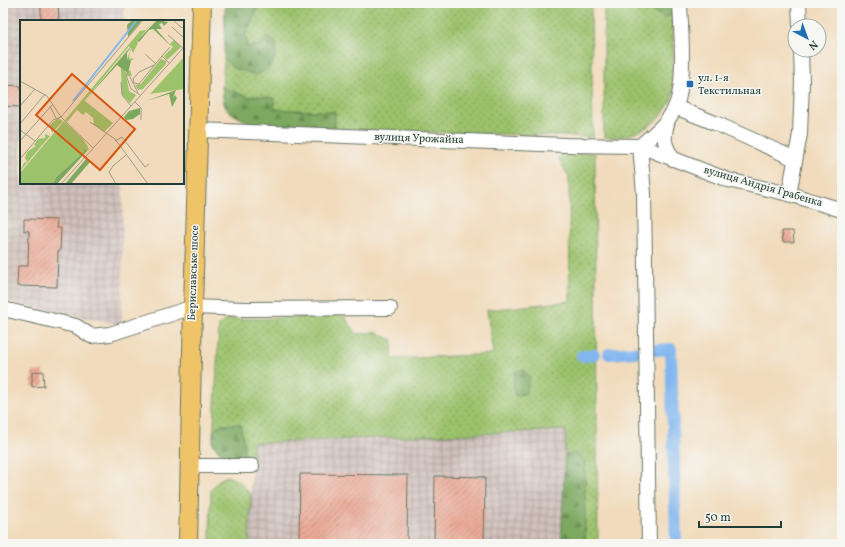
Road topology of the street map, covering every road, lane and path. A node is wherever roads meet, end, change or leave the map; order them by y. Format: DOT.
graph roads {
  1 [pos="202,3"];
  2 [pos="680,3"];
  3 [pos="799,3"];
  4 [pos="800,18"];
  5 [pos="801,58"];
  6 [pos="675,107"];
  7 [pos="668,120"];
  8 [pos="198,130"];
  9 [pos="640,146"];
  10 [pos="673,159"];
  11 [pos="796,159"];
  12 [pos="789,194"];
  13 [pos="842,210"];
  14 [pos="193,307"];
  15 [pos="390,308"];
  16 [pos="3,309"];
  17 [pos="190,466"];
  18 [pos="252,466"];
  19 [pos="188,544"];
  20 [pos="649,544"];
  1 -- 8 [label="main road, Бериславське шосе"];
  2 -- 6 [label="street"];
  3 -- 4 [label="street"];
  5 -- 11 [label="street"];
  6 -- 7 [label="street"];
  6 -- 11 [label="street"];
  7 -- 9 [label="street"];
  7 -- 10 [label="street"];
  8 -- 9 [label="street, вулиця Урожайна"];
  8 -- 14 [label="main road, Бериславське шосе"];
  9 -- 10 [label="street, вулиця Андрія Грабенка"];
  9 -- 20 [label="street"];
  10 -- 12 [label="street, вулиця Андрія Грабенка"];
  11 -- 12 [label="street"];
  12 -- 13 [label="street, вулиця Андрія Грабенка"];
  14 -- 15 [label="street"];
  14 -- 16 [label="street"];
  14 -- 17 [label="main road, Бериславське шосе"];
  17 -- 18 [label="street"];
  17 -- 19 [label="main road, Бериславське шосе"];
}
